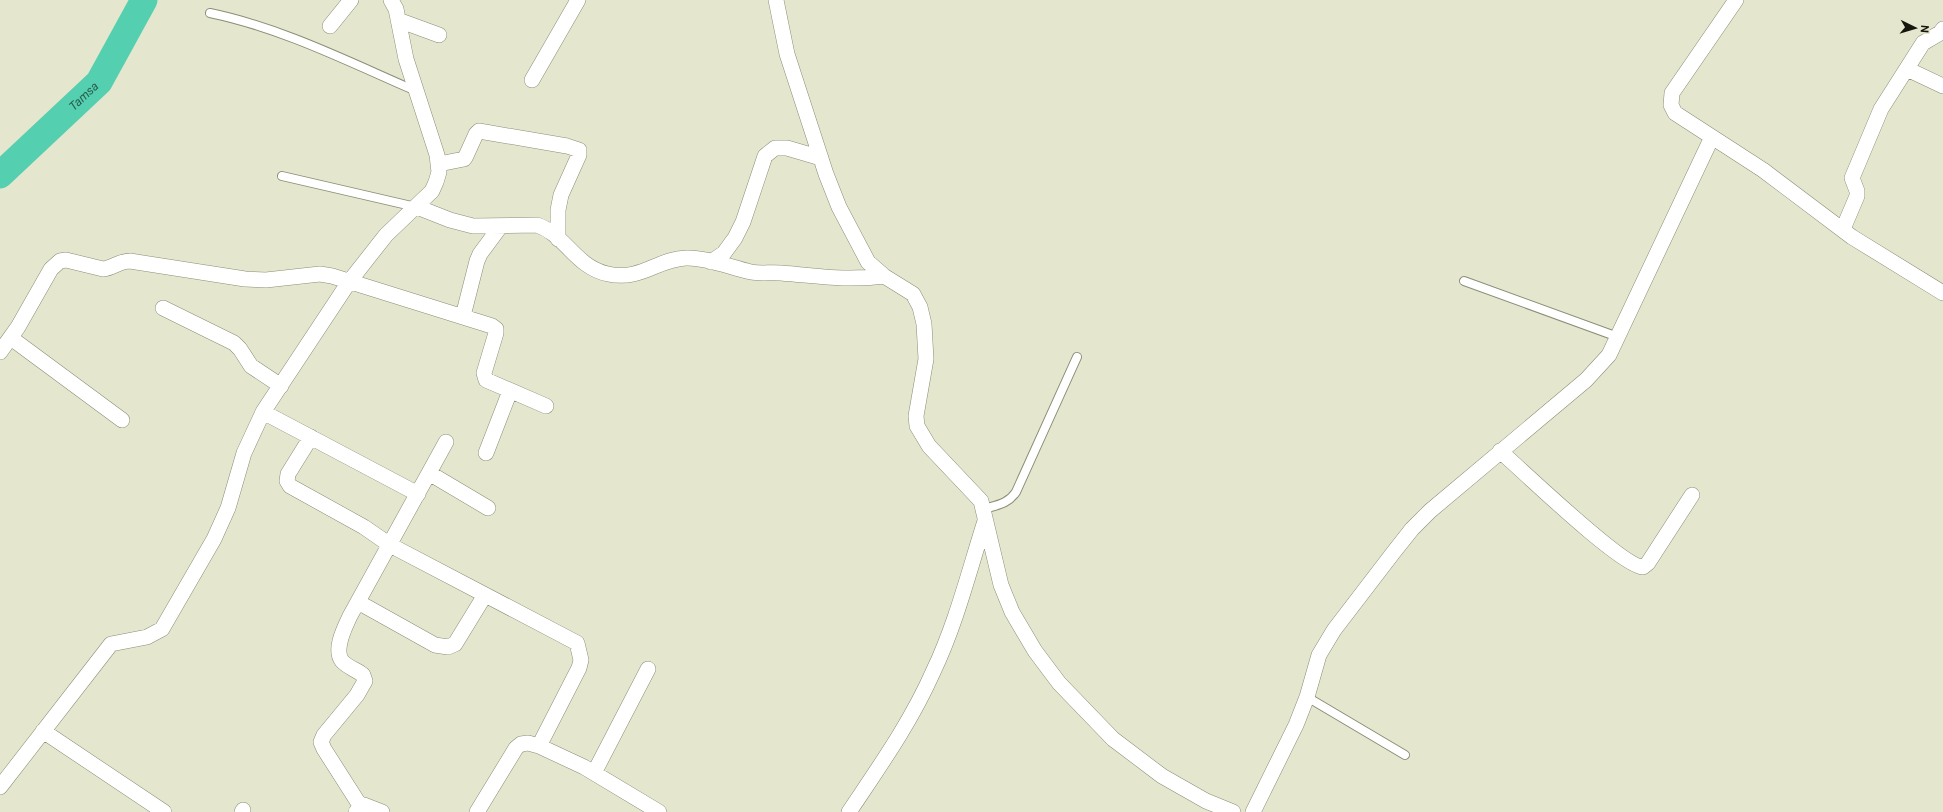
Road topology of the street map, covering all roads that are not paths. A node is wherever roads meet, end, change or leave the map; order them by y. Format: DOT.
graph roads {
  1 [pos="351,0"];
  2 [pos="391,0"];
  3 [pos="578,0"];
  4 [pos="776,0"];
  5 [pos="1736,0"];
  6 [pos="210,13"];
  7 [pos="398,20"];
  8 [pos="330,26"];
  9 [pos="1943,29"];
  10 [pos="439,35"];
  11 [pos="1907,68"];
  12 [pos="532,80"];
  13 [pos="1943,86"];
  14 [pos="419,98"];
  15 [pos="1712,138"];
  16 [pos="821,158"];
  17 [pos="439,164"];
  18 [pos="282,176"];
  19 [pos="417,207"];
  20 [pos="500,227"];
  21 [pos="1843,229"];
  22 [pos="558,239"];
  23 [pos="711,262"];
  24 [pos="884,276"];
  25 [pos="1464,281"];
  26 [pos="348,282"];
  27 [pos="1943,293"];
  28 [pos="163,308"];
  29 [pos="462,316"];
  30 [pos="1618,337"];
  31 [pos="11,338"];
  32 [pos="0,352"];
  33 [pos="1077,357"];
  34 [pos="281,386"];
  35 [pos="510,391"];
  36 [pos="546,406"];
  37 [pos="263,412"];
  38 [pos="122,420"];
  39 [pos="311,437"];
  40 [pos="446,442"];
  41 [pos="1500,450"];
  42 [pos="486,452"];
  43 [pos="429,473"];
  44 [pos="418,494"];
  45 [pos="1692,495"];
  46 [pos="488,508"];
  47 [pos="985,514"];
  48 [pos="390,545"];
  49 [pos="485,595"];
  50 [pos="358,602"];
  51 [pos="648,669"];
  52 [pos="1307,697"];
  53 [pos="43,731"];
  54 [pos="539,746"];
  55 [pos="1405,755"];
  56 [pos="594,773"];
  57 [pos="0,787"];
  58 [pos="358,809"];
  59 [pos="164,812"];
  60 [pos="382,812"];
  61 [pos="477,812"];
  62 [pos="659,812"];
  63 [pos="849,812"];
  64 [pos="1234,812"];
  65 [pos="1253,812"];
  1 -- 8 [label="street"];
  2 -- 7 [label="street"];
  3 -- 12 [label="street"];
  4 -- 16 [label="street"];
  5 -- 15 [label="street"];
  6 -- 14 [label="lane"];
  7 -- 10 [label="street"];
  7 -- 14 [label="street"];
  9 -- 11 [label="street"];
  11 -- 13 [label="street"];
  11 -- 21 [label="street"];
  14 -- 17 [label="street"];
  15 -- 21 [label="street"];
  15 -- 30 [label="street"];
  16 -- 23 [label="street"];
  16 -- 24 [label="street"];
  17 -- 19 [label="street"];
  17 -- 22 [label="street"];
  18 -- 19 [label="lane"];
  19 -- 20 [label="street"];
  19 -- 26 [label="street"];
  20 -- 22 [label="street"];
  20 -- 29 [label="street"];
  21 -- 27 [label="street"];
  22 -- 23 [label="street"];
  23 -- 24 [label="street"];
  24 -- 47 [label="street"];
  25 -- 30 [label="lane"];
  26 -- 29 [label="street"];
  26 -- 31 [label="street"];
  26 -- 34 [label="street"];
  28 -- 34 [label="street"];
  29 -- 35 [label="street"];
  30 -- 41 [label="street"];
  31 -- 32 [label="street"];
  31 -- 38 [label="street"];
  33 -- 47 [label="lane"];
  34 -- 37 [label="street"];
  35 -- 36 [label="street"];
  35 -- 42 [label="street"];
  37 -- 39 [label="street"];
  37 -- 53 [label="street"];
  39 -- 44 [label="street"];
  39 -- 48 [label="street"];
  40 -- 43 [label="street"];
  41 -- 45 [label="street"];
  41 -- 52 [label="street"];
  43 -- 44 [label="street"];
  43 -- 46 [label="street"];
  44 -- 48 [label="street"];
  47 -- 63 [label="street"];
  47 -- 64 [label="street"];
  48 -- 49 [label="street"];
  48 -- 50 [label="street"];
  49 -- 50 [label="street"];
  49 -- 54 [label="street"];
  50 -- 58 [label="street"];
  51 -- 56 [label="street"];
  52 -- 55 [label="lane"];
  52 -- 65 [label="street"];
  53 -- 57 [label="street"];
  53 -- 59 [label="street"];
  54 -- 56 [label="street"];
  54 -- 61 [label="street"];
  56 -- 62 [label="street"];
  58 -- 60 [label="street"];
}
